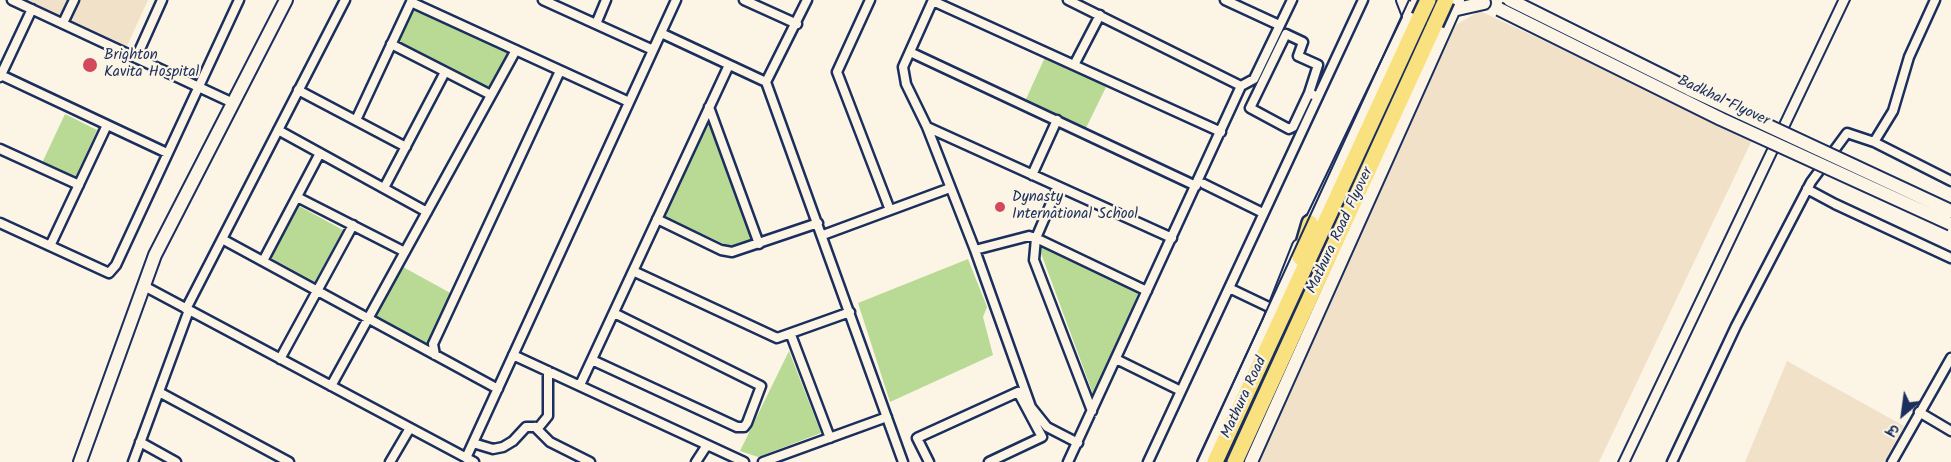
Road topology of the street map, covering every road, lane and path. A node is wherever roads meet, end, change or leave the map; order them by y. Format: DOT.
graph roads {
  1 [pos="12,0"];
  2 [pos="74,0"];
  3 [pos="162,0"];
  4 [pos="238,0"];
  5 [pos="286,0"];
  6 [pos="345,0"];
  7 [pos="543,0"];
  8 [pos="606,0"];
  9 [pos="676,0"];
  10 [pos="744,0"];
  11 [pos="807,0"];
  12 [pos="870,0"];
  13 [pos="1068,0"];
  14 [pos="1225,0"];
  15 [pos="1292,0"];
  16 [pos="1403,0"];
  17 [pos="1510,0"];
  18 [pos="1935,0"];
  19 [pos="411,1"];
  20 [pos="933,1"];
  21 [pos="1361,1"];
  22 [pos="1421,1"];
  23 [pos="1481,1"];
  24 [pos="1452,7"];
  25 [pos="32,9"];
  26 [pos="1100,15"];
  27 [pos="1410,18"];
  28 [pos="63,23"];
  29 [pos="596,24"];
  30 [pos="796,24"];
  31 [pos="1279,25"];
  32 [pos="661,33"];
  33 [pos="391,44"];
  34 [pos="516,50"];
  35 [pos="653,50"];
  36 [pos="910,52"];
  37 [pos="136,58"];
  38 [pos="729,65"];
  39 [pos="1074,65"];
  40 [pos="560,70"];
  41 [pos="445,72"];
  42 [pos="0,76"];
  43 [pos="766,82"];
  44 [pos="198,86"];
  45 [pos="1241,86"];
  46 [pos="298,90"];
  47 [pos="491,95"];
  48 [pos="1313,95"];
  49 [pos="1236,98"];
  50 [pos="629,102"];
  51 [pos="233,103"];
  52 [pos="1251,105"];
  53 [pos="709,107"];
  54 [pos="356,120"];
  55 [pos="1057,120"];
  56 [pos="108,125"];
  57 [pos="927,127"];
  58 [pos="278,130"];
  59 [pos="1221,132"];
  60 [pos="1874,142"];
  61 [pos="406,147"];
  62 [pos="0,149"];
  63 [pos="167,153"];
  64 [pos="320,153"];
  65 [pos="1032,175"];
  66 [pos="1951,181"];
  67 [pos="1200,185"];
  68 [pos="79,186"];
  69 [pos="1058,187"];
  70 [pos="384,188"];
  71 [pos="950,188"];
  72 [pos="1807,189"];
  73 [pos="297,196"];
  74 [pos="890,210"];
  75 [pos="1951,211"];
  76 [pos="427,212"];
  77 [pos="1263,213"];
  78 [pos="657,219"];
  79 [pos="0,223"];
  80 [pos="818,223"];
  81 [pos="1310,223"];
  82 [pos="1951,224"];
  83 [pos="353,225"];
  84 [pos="823,235"];
  85 [pos="1036,237"];
  86 [pos="1172,237"];
  87 [pos="222,239"];
  88 [pos="759,244"];
  89 [pos="50,246"];
  90 [pos="975,250"];
  91 [pos="405,252"];
  92 [pos="1951,258"];
  93 [pos="263,261"];
  94 [pos="633,271"];
  95 [pos="144,286"];
  96 [pos="1230,288"];
  97 [pos="317,291"];
  98 [pos="1147,291"];
  99 [pos="188,309"];
  100 [pos="1274,309"];
  101 [pos="850,312"];
  102 [pos="614,313"];
  103 [pos="368,318"];
  104 [pos="1274,334"];
  105 [pos="791,335"];
  106 [pos="435,355"];
  107 [pos="513,355"];
  108 [pos="280,358"];
  109 [pos="1951,358"];
  110 [pos="592,360"];
  111 [pos="1116,360"];
  112 [pos="548,371"];
  113 [pos="580,385"];
  114 [pos="331,386"];
  115 [pos="498,389"];
  116 [pos="1181,391"];
  117 [pos="159,392"];
  118 [pos="1092,411"];
  119 [pos="1919,412"];
  120 [pos="887,417"];
  121 [pos="535,427"];
  122 [pos="410,428"];
  123 [pos="1951,431"];
  124 [pos="830,438"];
  125 [pos="140,442"];
  126 [pos="473,443"];
  127 [pos="1078,443"];
  128 [pos="707,445"];
  129 [pos="571,452"];
  130 [pos="470,460"];
  131 [pos="80,462"];
  132 [pos="133,462"];
  133 [pos="176,462"];
  134 [pos="289,462"];
  135 [pos="390,462"];
  136 [pos="566,462"];
  137 [pos="590,462"];
  138 [pos="696,462"];
  139 [pos="744,462"];
  140 [pos="763,462"];
  141 [pos="903,462"];
  142 [pos="929,462"];
  143 [pos="989,462"];
  144 [pos="1068,462"];
  145 [pos="1148,462"];
  146 [pos="1204,462"];
  147 [pos="1215,462"];
  148 [pos="1235,462"];
  149 [pos="1251,462"];
  150 [pos="1672,462"];
  151 [pos="1892,462"];
  1 -- 25 [label="street"];
  2 -- 28 [label="street"];
  3 -- 37 [label="street"];
  4 -- 44 [label="street"];
  5 -- 51 [label="main road"];
  6 -- 46 [label="street"];
  7 -- 29 [label="street"];
  8 -- 29 [label="street"];
  9 -- 32 [label="street"];
  10 -- 30 [label="street"];
  11 -- 30 [label="street"];
  12 -- 74 [label="street"];
  13 -- 26 [label="street"];
  14 -- 31 [label="street"];
  15 -- 31 [label="street"];
  16 -- 27 [label="main road"];
  17 -- 75 [label="main road, Badkhal Flyover, bridge"];
  18 -- 60 [label="street"];
  19 -- 33 [label="street"];
  19 -- 34 [label="street"];
  20 -- 36 [label="street"];
  20 -- 39 [label="street"];
  21 -- 48 [label="street"];
  22 -- 24 [label="main road"];
  22 -- 27 [label="main road"];
  22 -- 104 [label="highway, Mathura Road Flyover, bridge"];
  23 -- 24 [label="main road"];
  23 -- 82 [label="main road, Badkhal Flyover, bridge"];
  24 -- 148 [label="highway, Mathura Road Flyover, bridge"];
  24 -- 149 [label="main road"];
  25 -- 28 [label="street"];
  25 -- 42 [label="street"];
  26 -- 39 [label="street"];
  26 -- 45 [label="street"];
  27 -- 81 [label="main road"];
  28 -- 37 [label="street"];
  29 -- 35 [label="street"];
  30 -- 43 [label="street"];
  31 -- 45 [label="street"];
  32 -- 35 [label="street"];
  32 -- 38 [label="street"];
  33 -- 41 [label="street"];
  33 -- 54 [label="street"];
  34 -- 40 [label="street"];
  34 -- 47 [label="street"];
  35 -- 50 [label="street"];
  36 -- 55 [label="street"];
  36 -- 57 [label="street"];
  37 -- 44 [label="street"];
  38 -- 43 [label="street"];
  38 -- 53 [label="street"];
  39 -- 59 [label="street"];
  40 -- 50 [label="street"];
  40 -- 106 [label="street"];
  41 -- 47 [label="street"];
  41 -- 61 [label="street"];
  42 -- 56 [label="street"];
  43 -- 80 [label="street"];
  44 -- 51 [label="street"];
  44 -- 63 [label="street"];
  45 -- 49 [label="street"];
  46 -- 54 [label="street"];
  46 -- 58 [label="street"];
  47 -- 76 [label="street"];
  48 -- 52 [label="street"];
  48 -- 52 [label="street"];
  48 -- 77 [label="street"];
  49 -- 52 [label="street"];
  49 -- 59 [label="street"];
  50 -- 107 [label="street"];
  51 -- 95 [label="main road"];
  53 -- 78 [label="street"];
  53 -- 88 [label="street"];
  54 -- 61 [label="street"];
  55 -- 65 [label="street"];
  55 -- 67 [label="street"];
  56 -- 63 [label="street"];
  56 -- 68 [label="street"];
  57 -- 65 [label="street"];
  57 -- 71 [label="street"];
  58 -- 64 [label="street"];
  58 -- 87 [label="street"];
  59 -- 67 [label="street"];
  60 -- 66 [label="street"];
  60 -- 72 [label="street"];
  61 -- 70 [label="street"];
  62 -- 68 [label="street"];
  63 -- 89 [label="street"];
  64 -- 70 [label="street"];
  64 -- 73 [label="street"];
  65 -- 69 [label="street"];
  67 -- 77 [label="street"];
  67 -- 86 [label="street"];
  68 -- 89 [label="street"];
  69 -- 85 [label="street"];
  69 -- 86 [label="street"];
  70 -- 76 [label="street"];
  71 -- 74 [label="street"];
  71 -- 90 [label="street"];
  72 -- 92 [label="street"];
  72 -- 150 [label="street"];
  73 -- 83 [label="street"];
  73 -- 93 [label="street"];
  74 -- 84 [label="street"];
  76 -- 91 [label="street"];
  77 -- 96 [label="street"];
  78 -- 88 [label="street"];
  78 -- 94 [label="street"];
  79 -- 89 [label="street"];
  80 -- 84 [label="street"];
  80 -- 88 [label="street"];
  81 -- 100 [label="main road"];
  81 -- 104 [label="highway"];
  83 -- 91 [label="street"];
  83 -- 97 [label="street"];
  84 -- 101 [label="street"];
  85 -- 90 [label="street"];
  85 -- 98 [label="street"];
  85 -- 118 [label="street"];
  86 -- 98 [label="street"];
  87 -- 93 [label="street"];
  87 -- 99 [label="street"];
  90 -- 127 [label="street"];
  91 -- 103 [label="street"];
  93 -- 97 [label="street"];
  94 -- 102 [label="street"];
  94 -- 105 [label="street"];
  95 -- 99 [label="street"];
  95 -- 131 [label="main road"];
  96 -- 100 [label="street"];
  96 -- 116 [label="street"];
  97 -- 103 [label="street"];
  97 -- 108 [label="street"];
  98 -- 111 [label="street"];
  99 -- 108 [label="street"];
  99 -- 117 [label="street"];
  100 -- 146 [label="main road"];
  101 -- 105 [label="street"];
  101 -- 120 [label="street"];
  102 -- 110 [label="street"];
  102 -- 110 [label="street"];
  103 -- 106 [label="street"];
  103 -- 114 [label="street"];
  104 -- 147 [label="highway, Mathura Road"];
  105 -- 124 [label="street"];
  106 -- 115 [label="street"];
  107 -- 112 [label="street"];
  107 -- 115 [label="street"];
  108 -- 114 [label="street"];
  109 -- 119 [label="street"];
  110 -- 113 [label="street"];
  111 -- 116 [label="street"];
  111 -- 118 [label="street"];
  112 -- 113 [label="street"];
  112 -- 121 [label="street"];
  113 -- 128 [label="street"];
  114 -- 122 [label="street"];
  115 -- 126 [label="street"];
  116 -- 145 [label="street"];
  117 -- 125 [label="street"];
  117 -- 134 [label="street"];
  118 -- 127 [label="street"];
  119 -- 123 [label="street"];
  119 -- 151 [label="street"];
  120 -- 124 [label="street"];
  120 -- 141 [label="street"];
  121 -- 126 [label="street"];
  121 -- 129 [label="street"];
  122 -- 130 [label="street"];
  122 -- 135 [label="street"];
  124 -- 140 [label="street"];
  125 -- 132 [label="street"];
  125 -- 133 [label="street"];
  126 -- 130 [label="street"];
  127 -- 144 [label="street"];
  128 -- 138 [label="street"];
  128 -- 139 [label="street"];
  129 -- 136 [label="street"];
  129 -- 137 [label="street"];
  142 -- 143 [label="street"];
}
